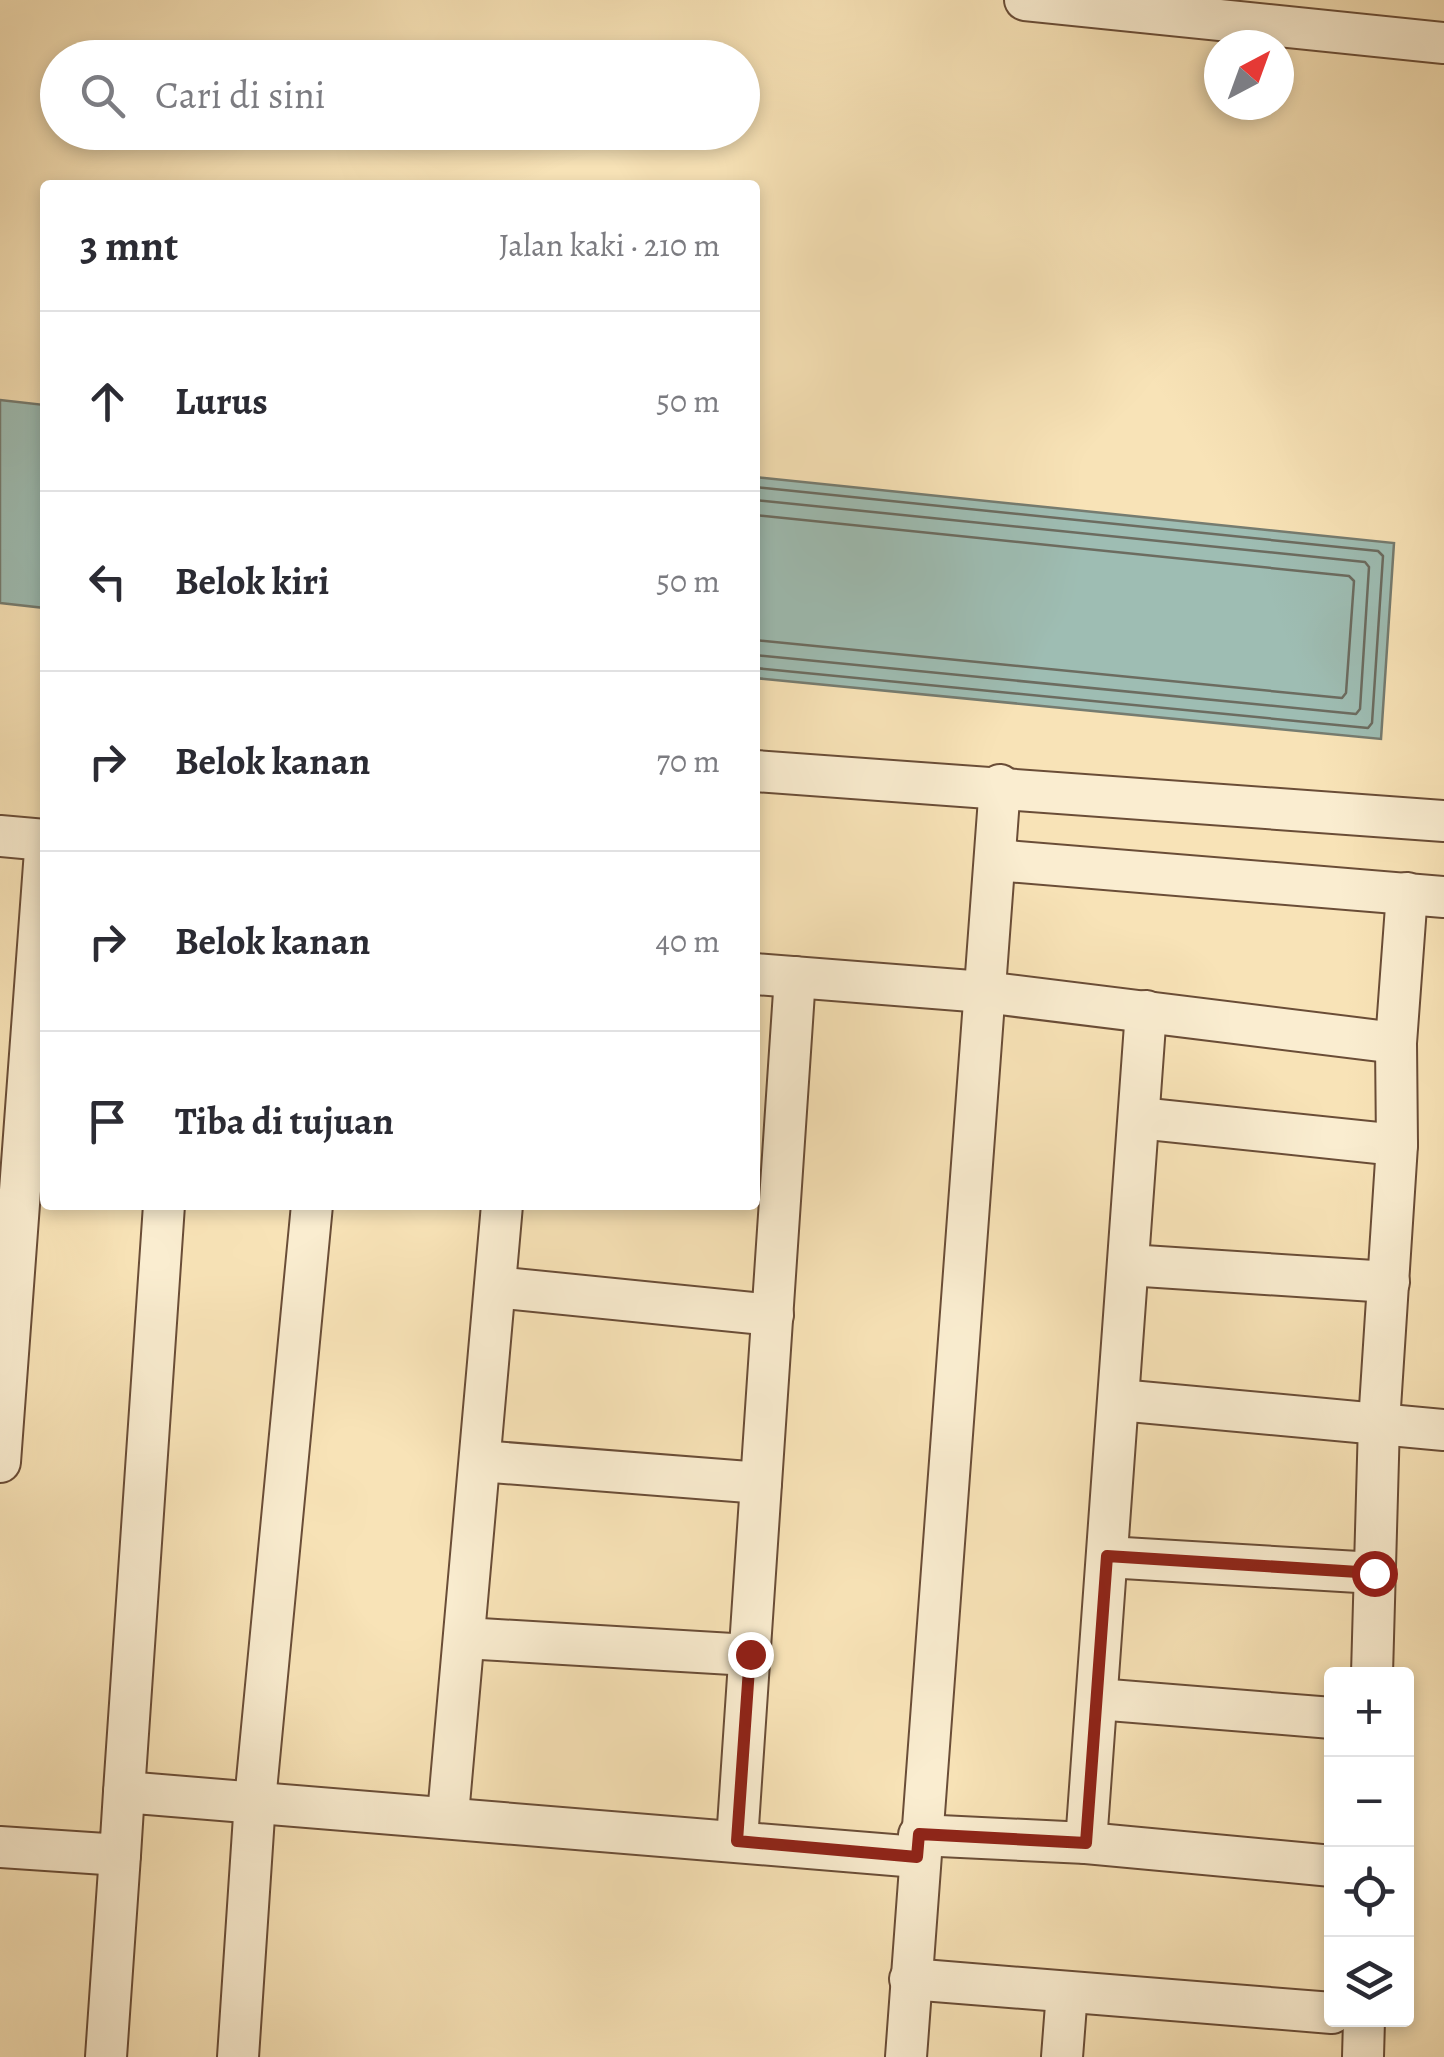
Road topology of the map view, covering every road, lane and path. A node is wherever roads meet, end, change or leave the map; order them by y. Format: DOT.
graph roads {
  1 [pos="1026,0"];
  2 [pos="1444,43"];
  3 [pos="760,770"];
  4 [pos="1000,785"];
  5 [pos="1444,821"];
  6 [pos="0,836"];
  7 [pos="40,840"];
  8 [pos="994,860"];
  9 [pos="40,875"];
  10 [pos="1426,895"];
  11 [pos="760,974"];
  12 [pos="795,977"];
  13 [pos="18,978"];
  14 [pos="984,992"];
  15 [pos="1146,1011"];
  16 [pos="1396,1043"];
  17 [pos="13,1116"];
  18 [pos="1139,1118"];
  19 [pos="770,1143"];
  20 [pos="1397,1146"];
  21 [pos="164,1210"];
  22 [pos="312,1210"];
  23 [pos="502,1210"];
  24 [pos="7,1265"];
  25 [pos="1128,1265"];
  26 [pos="1389,1282"];
  27 [pos="495,1287"];
  28 [pos="772,1315"];
  29 [pos="2,1398"];
  30 [pos="1119,1400"];
  31 [pos="1378,1423"];
  32 [pos="1444,1430"];
  33 [pos="480,1461"];
  34 [pos="0,1462"];
  35 [pos="761,1483"];
  36 [pos="1107,1556"];
  37 [pos="1374,1573"];
  38 [pos="464,1638"];
  39 [pos="750,1654"];
  40 [pos="1372,1667"];
  41 [pos="1097,1699"];
  42 [pos="1324,1717"];
  43 [pos="124,1792"];
  44 [pos="254,1801"];
  45 [pos="448,1815"];
  46 [pos="737,1841"];
  47 [pos="1086,1843"];
  48 [pos="918,1846"];
  49 [pos="0,1847"];
  50 [pos="120,1855"];
  51 [pos="1324,1865"];
  52 [pos="910,1979"];
  53 [pos="1067,1992"];
  54 [pos="1324,2012"];
  55 [pos="1364,2027"];
  56 [pos="106,2057"];
  57 [pos="238,2057"];
  58 [pos="906,2057"];
  59 [pos="1062,2057"];
  60 [pos="1363,2057"];
  1 -- 2 [label="street"];
  3 -- 4 [label="street"];
  4 -- 5 [label="street"];
  4 -- 8 [label="street"];
  6 -- 7 [label="street"];
  8 -- 10 [label="street"];
  8 -- 14 [label="street"];
  9 -- 13 [label="street"];
  10 -- 16 [label="street"];
  11 -- 12 [label="street"];
  12 -- 14 [label="street"];
  12 -- 19 [label="street"];
  13 -- 17 [label="street"];
  14 -- 15 [label="street"];
  14 -- 48 [label="street"];
  15 -- 16 [label="street"];
  15 -- 18 [label="street"];
  16 -- 20 [label="street"];
  17 -- 24 [label="street"];
  18 -- 20 [label="street"];
  18 -- 25 [label="street"];
  19 -- 28 [label="street"];
  20 -- 26 [label="street"];
  21 -- 43 [label="street"];
  22 -- 44 [label="street"];
  23 -- 27 [label="street"];
  24 -- 29 [label="street"];
  25 -- 26 [label="street"];
  25 -- 30 [label="street"];
  26 -- 31 [label="street"];
  27 -- 28 [label="street"];
  27 -- 33 [label="street"];
  28 -- 35 [label="street"];
  29 -- 34 [label="street"];
  30 -- 31 [label="street"];
  30 -- 36 [label="street"];
  31 -- 32 [label="street"];
  31 -- 37 [label="street"];
  33 -- 35 [label="street"];
  33 -- 38 [label="street"];
  35 -- 39 [label="street"];
  36 -- 37 [label="street"];
  36 -- 41 [label="street"];
  37 -- 40 [label="street"];
  38 -- 39 [label="street"];
  38 -- 45 [label="street"];
  39 -- 46 [label="street"];
  41 -- 42 [label="street"];
  41 -- 47 [label="street"];
  43 -- 44 [label="street"];
  43 -- 50 [label="street"];
  44 -- 45 [label="street"];
  44 -- 57 [label="street"];
  45 -- 46 [label="street"];
  46 -- 48 [label="street"];
  47 -- 48 [label="street"];
  47 -- 51 [label="street"];
  48 -- 52 [label="street"];
  49 -- 50 [label="street"];
  50 -- 56 [label="street"];
  52 -- 53 [label="street"];
  52 -- 58 [label="street"];
  53 -- 54 [label="street"];
  53 -- 59 [label="street"];
  55 -- 60 [label="street"];
}
